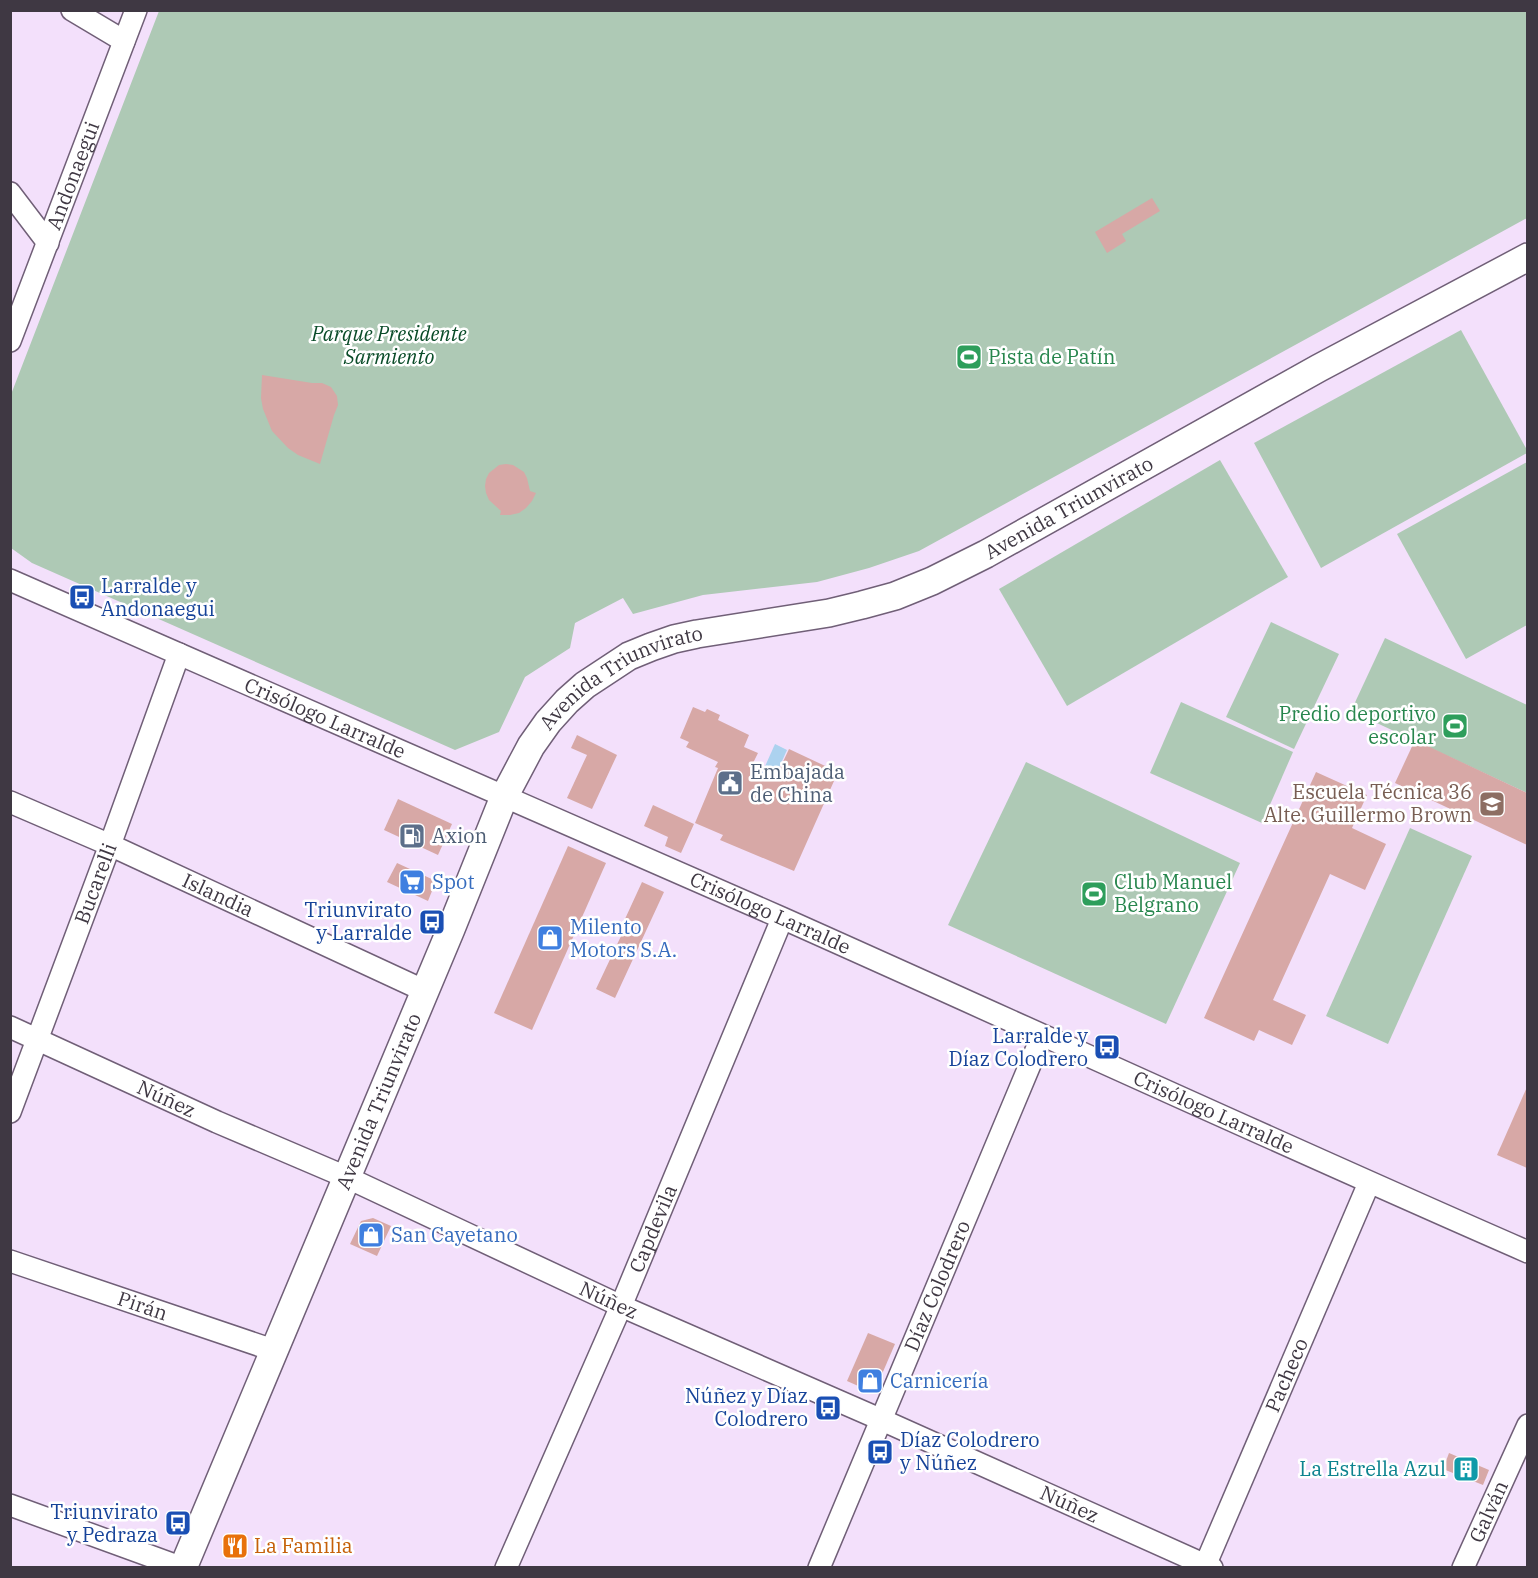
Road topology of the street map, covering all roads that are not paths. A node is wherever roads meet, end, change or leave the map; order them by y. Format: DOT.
graph roads {
  1 [pos="72,10"];
  2 [pos="136,10"];
  3 [pos="124,41"];
  4 [pos="10,193"];
  5 [pos="48,243"];
  6 [pos="1527,257"];
  7 [pos="10,341"];
  8 [pos="10,580"];
  9 [pos="179,654"];
  10 [pos="504,797"];
  11 [pos="10,802"];
  12 [pos="110,845"];
  13 [pos="782,919"];
  14 [pos="425,990"];
  15 [pos="10,1027"];
  16 [pos="1042,1036"];
  17 [pos="38,1039"];
  18 [pos="10,1112"];
  19 [pos="346,1177"];
  20 [pos="1369,1183"];
  21 [pos="1527,1252"];
  22 [pos="10,1261"];
  23 [pos="621,1306"];
  24 [pos="273,1350"];
  25 [pos="882,1420"];
  26 [pos="1527,1425"];
  27 [pos="10,1505"];
  28 [pos="183,1567"];
  29 [pos="1207,1567"];
  30 [pos="506,1568"];
  31 [pos="819,1568"];
  32 [pos="1463,1568"];
  1 -- 3 [label="street"];
  2 -- 3 [label="street, Andonaegui"];
  3 -- 5 [label="street, Andonaegui"];
  4 -- 5 [label="street"];
  5 -- 7 [label="street, Andonaegui"];
  6 -- 10 [label="main road, Avenida Triunvirato"];
  8 -- 9 [label="street, Crisólogo Larralde"];
  9 -- 10 [label="street, Crisólogo Larralde"];
  9 -- 12 [label="street, Bucarelli"];
  10 -- 13 [label="street, Crisólogo Larralde"];
  10 -- 14 [label="main road, Avenida Triunvirato"];
  11 -- 12 [label="street, Islandia"];
  12 -- 14 [label="street, Islandia"];
  12 -- 17 [label="street, Bucarelli"];
  13 -- 16 [label="street, Crisólogo Larralde"];
  13 -- 23 [label="street, Capdevila"];
  14 -- 19 [label="main road, Avenida Triunvirato"];
  15 -- 17 [label="street, Núñez"];
  16 -- 20 [label="street, Crisólogo Larralde"];
  16 -- 25 [label="street, Díaz Colodrero"];
  17 -- 18 [label="street, Bucarelli"];
  17 -- 19 [label="street, Núñez"];
  19 -- 23 [label="street, Núñez"];
  19 -- 24 [label="main road, Avenida Triunvirato"];
  20 -- 21 [label="street, Crisólogo Larralde"];
  20 -- 29 [label="street, Pacheco"];
  22 -- 24 [label="street, Pirán"];
  23 -- 25 [label="street, Núñez"];
  23 -- 30 [label="street, Capdevila"];
  24 -- 28 [label="main road, Avenida Triunvirato"];
  25 -- 29 [label="street, Núñez"];
  25 -- 31 [label="street, Díaz Colodrero"];
  26 -- 32 [label="street, Galván"];
  27 -- 28 [label="street"];
}
